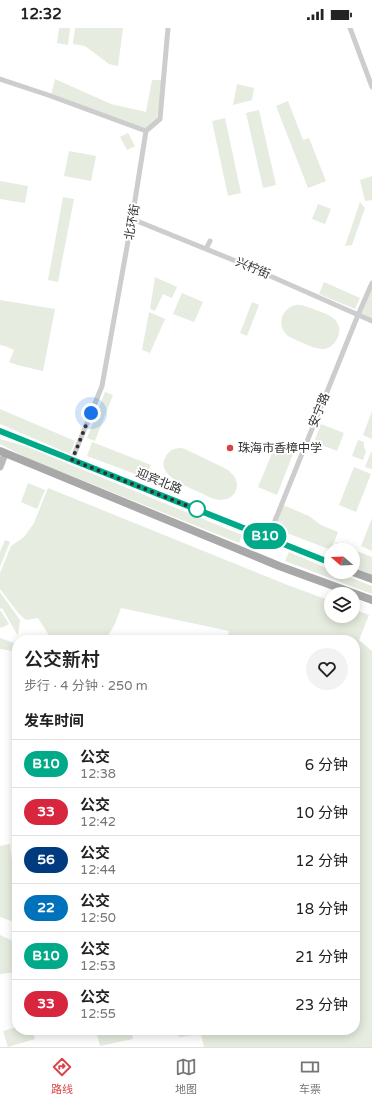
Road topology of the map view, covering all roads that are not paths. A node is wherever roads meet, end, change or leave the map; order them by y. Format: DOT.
graph roads {
  1 [pos="168,28"];
  2 [pos="350,28"];
  3 [pos="0,80"];
  4 [pos="372,87"];
  5 [pos="146,131"];
  6 [pos="132,219"];
  7 [pos="210,241"];
  8 [pos="206,249"];
  9 [pos="372,283"];
  10 [pos="358,314"];
  11 [pos="372,321"];
  12 [pos="0,431"];
  13 [pos="0,435"];
  14 [pos="14,437"];
  15 [pos="3,453"];
  16 [pos="72,460"];
  17 [pos="0,467"];
  18 [pos="268,538"];
  19 [pos="324,560"];
  20 [pos="360,575"];
  21 [pos="372,579"];
  22 [pos="372,600"];
  1 -- 5 [label="street"];
  2 -- 4 [label="street"];
  3 -- 5 [label="street"];
  5 -- 6 [label="street, 北环街"];
  6 -- 8 [label="street, 兴柠街"];
  6 -- 16 [label="street, 北环街"];
  7 -- 8 [label="street"];
  8 -- 10 [label="street, 兴柠街"];
  9 -- 10 [label="street, 安宁路"];
  10 -- 11 [label="street, 兴柠街"];
  10 -- 18 [label="street, 安宁路"];
  12 -- 14 [label="main road, 迎宾北路"];
  13 -- 14 [label="main road"];
  14 -- 16 [label="main road, 迎宾北路"];
  15 -- 17 [label="main road"];
  15 -- 22 [label="main road"];
  16 -- 18 [label="main road, 迎宾北路"];
  18 -- 19 [label="main road, 迎宾北路"];
  20 -- 21 [label="main road"];
}
